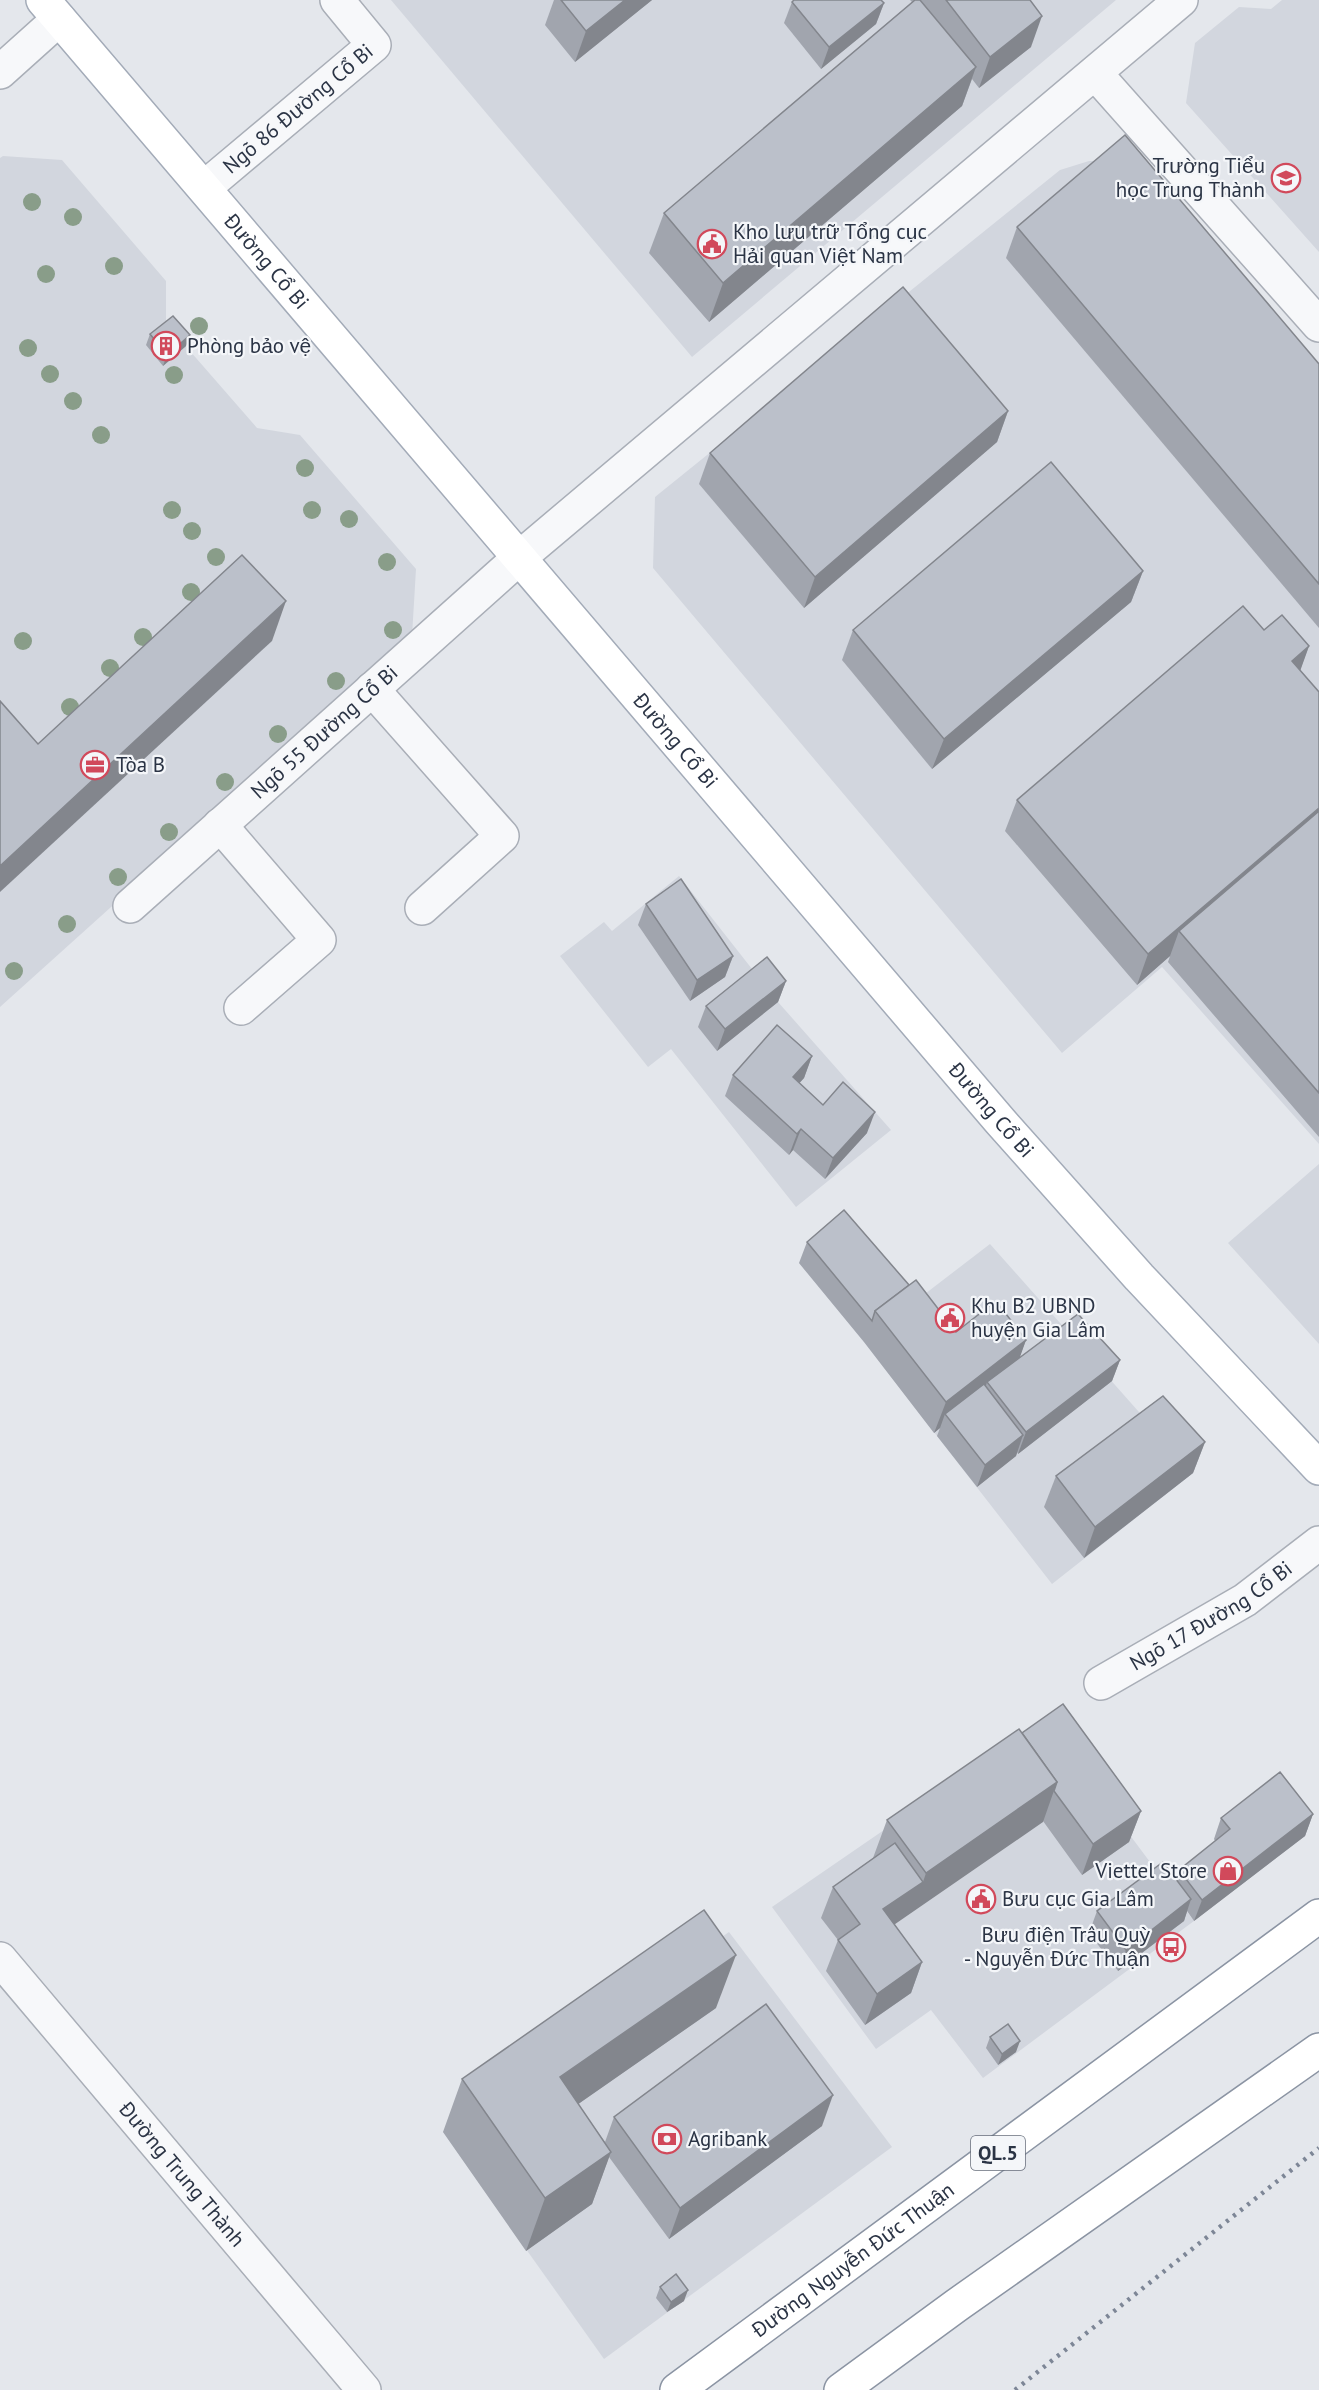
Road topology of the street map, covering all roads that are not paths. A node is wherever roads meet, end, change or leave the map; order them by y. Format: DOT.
graph roads {
  1 [pos="337,0"];
  2 [pos="1181,0"];
  3 [pos="51,9"];
  4 [pos="0,72"];
  5 [pos="1095,73"];
  6 [pos="204,188"];
  7 [pos="1319,325"];
  8 [pos="519,558"];
  9 [pos="372,689"];
  10 [pos="220,825"];
  11 [pos="130,906"];
  12 [pos="422,908"];
  13 [pos="241,1008"];
  14 [pos="1319,1468"];
  15 [pos="1319,1543"];
  16 [pos="1101,1683"];
  17 [pos="1319,1916"];
  18 [pos="0,1959"];
  19 [pos="1319,2050"];
  20 [pos="364,2390"];
  21 [pos="677,2390"];
  22 [pos="841,2390"];
  1 -- 6 [label="street, Ngõ 86 Đường Cổ Bi"];
  2 -- 5 [label="street, Ngõ 55 Đường Cổ Bi"];
  3 -- 4 [label="street"];
  3 -- 6 [label="main road, Đường Cổ Bi"];
  5 -- 7 [label="street"];
  5 -- 8 [label="street, Ngõ 55 Đường Cổ Bi"];
  6 -- 8 [label="main road, Đường Cổ Bi"];
  8 -- 9 [label="street, Ngõ 55 Đường Cổ Bi"];
  8 -- 14 [label="main road, Đường Cổ Bi"];
  9 -- 10 [label="street, Ngõ 55 Đường Cổ Bi"];
  9 -- 12 [label="street"];
  10 -- 11 [label="street, Ngõ 55 Đường Cổ Bi"];
  10 -- 13 [label="street"];
  15 -- 16 [label="street, Ngõ 17 Đường Cổ Bi"];
  17 -- 21 [label="main road, Đường Nguyễn Đức Thuận / QL.5"];
  18 -- 20 [label="street, Đường Trung Thành"];
  19 -- 22 [label="main road"];
}
